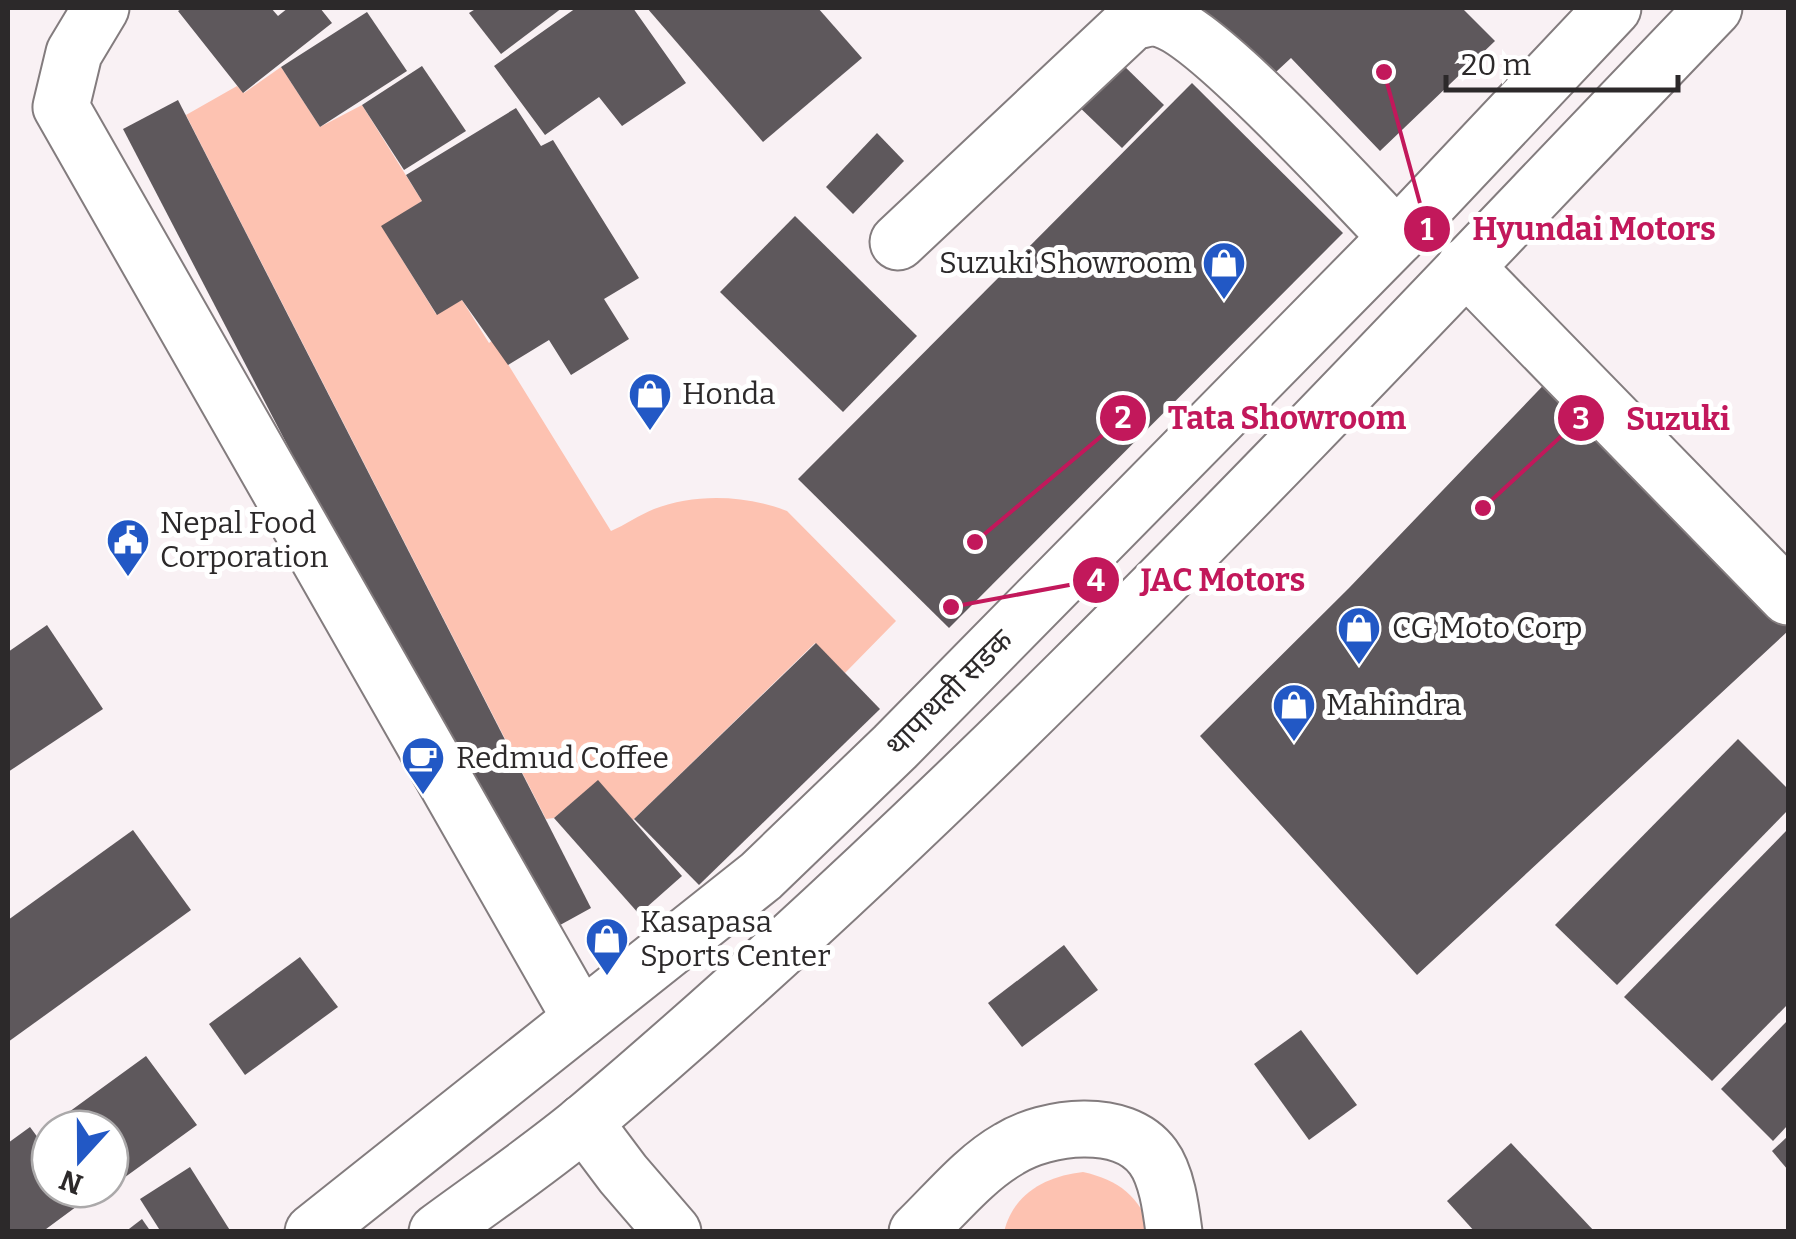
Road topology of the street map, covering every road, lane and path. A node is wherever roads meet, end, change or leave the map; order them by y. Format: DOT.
graph roads {
  1 [pos="101,8"];
  2 [pos="1613,8"];
  3 [pos="1714,8"];
  4 [pos="1396,237"];
  5 [pos="898,242"];
  6 [pos="1465,266"];
  7 [pos="1788,597"];
  8 [pos="580,1020"];
  9 [pos="584,1122"];
  10 [pos="933,1226"];
  11 [pos="313,1232"];
  12 [pos="437,1232"];
  13 [pos="672,1232"];
  14 [pos="1174,1232"];
  1 -- 8 [label="main road"];
  2 -- 4 [label="main road, थापाथली सडक"];
  3 -- 6 [label="main road"];
  4 -- 5 [label="main road"];
  4 -- 8 [label="main road, थापाथली सडक"];
  6 -- 7 [label="main road"];
  6 -- 9 [label="main road"];
  8 -- 11 [label="main road, थापाथली सडक"];
  9 -- 12 [label="main road"];
  9 -- 13 [label="main road"];
  10 -- 14 [label="main road"];
}
